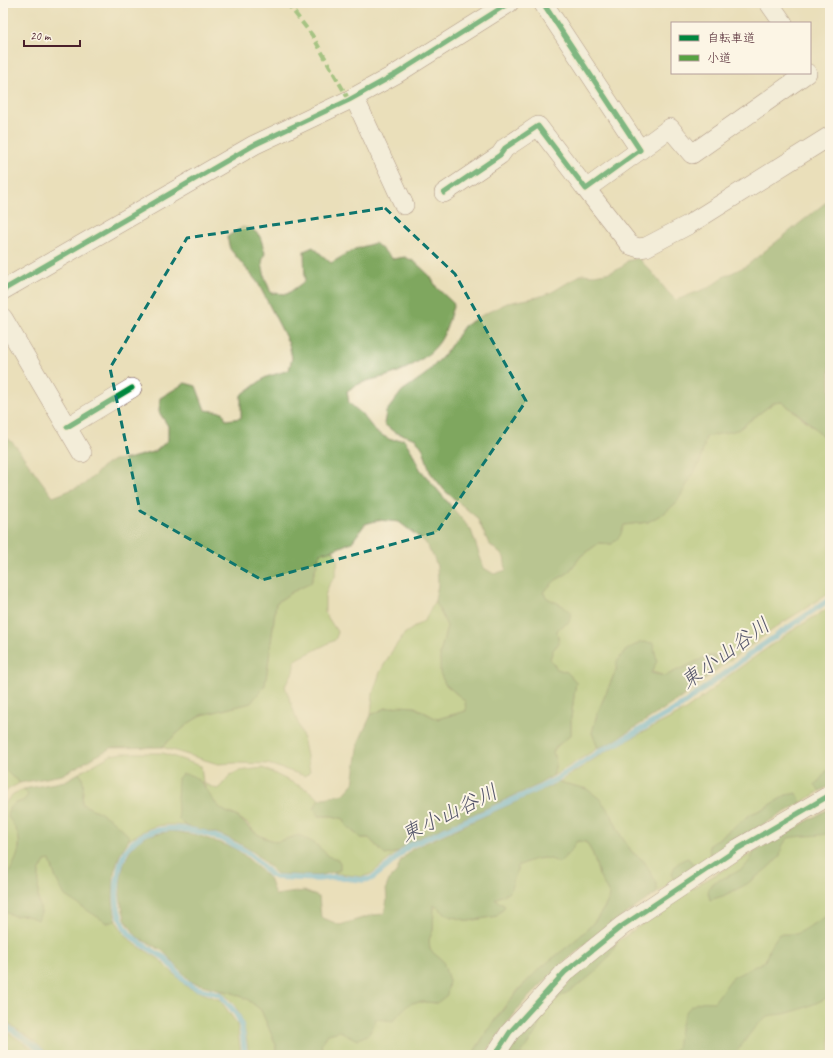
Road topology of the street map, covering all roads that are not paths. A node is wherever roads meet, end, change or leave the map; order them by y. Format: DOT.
graph roads {
  1 [pos="509,3"];
  2 [pos="544,3"];
  3 [pos="769,3"];
  4 [pos="781,22"];
  5 [pos="806,74"];
  6 [pos="354,97"];
  7 [pos="830,136"];
  8 [pos="640,150"];
  9 [pos="586,189"];
  10 [pos="444,194"];
  11 [pos="404,205"];
  12 [pos="3,290"];
  13 [pos="3,318"];
  14 [pos="132,388"];
  15 [pos="66,427"];
  16 [pos="82,453"];
  17 [pos="830,795"];
  18 [pos="495,1055"];
  1 -- 6 [label="street"];
  2 -- 8 [label="street"];
  3 -- 4 [label="street"];
  5 -- 8 [label="street"];
  6 -- 11 [label="street"];
  6 -- 12 [label="street"];
  7 -- 9 [label="street"];
  8 -- 9 [label="street"];
  9 -- 10 [label="street"];
  13 -- 15 [label="street"];
  14 -- 15 [label="street"];
  15 -- 16 [label="street"];
  17 -- 18 [label="street"];
}
